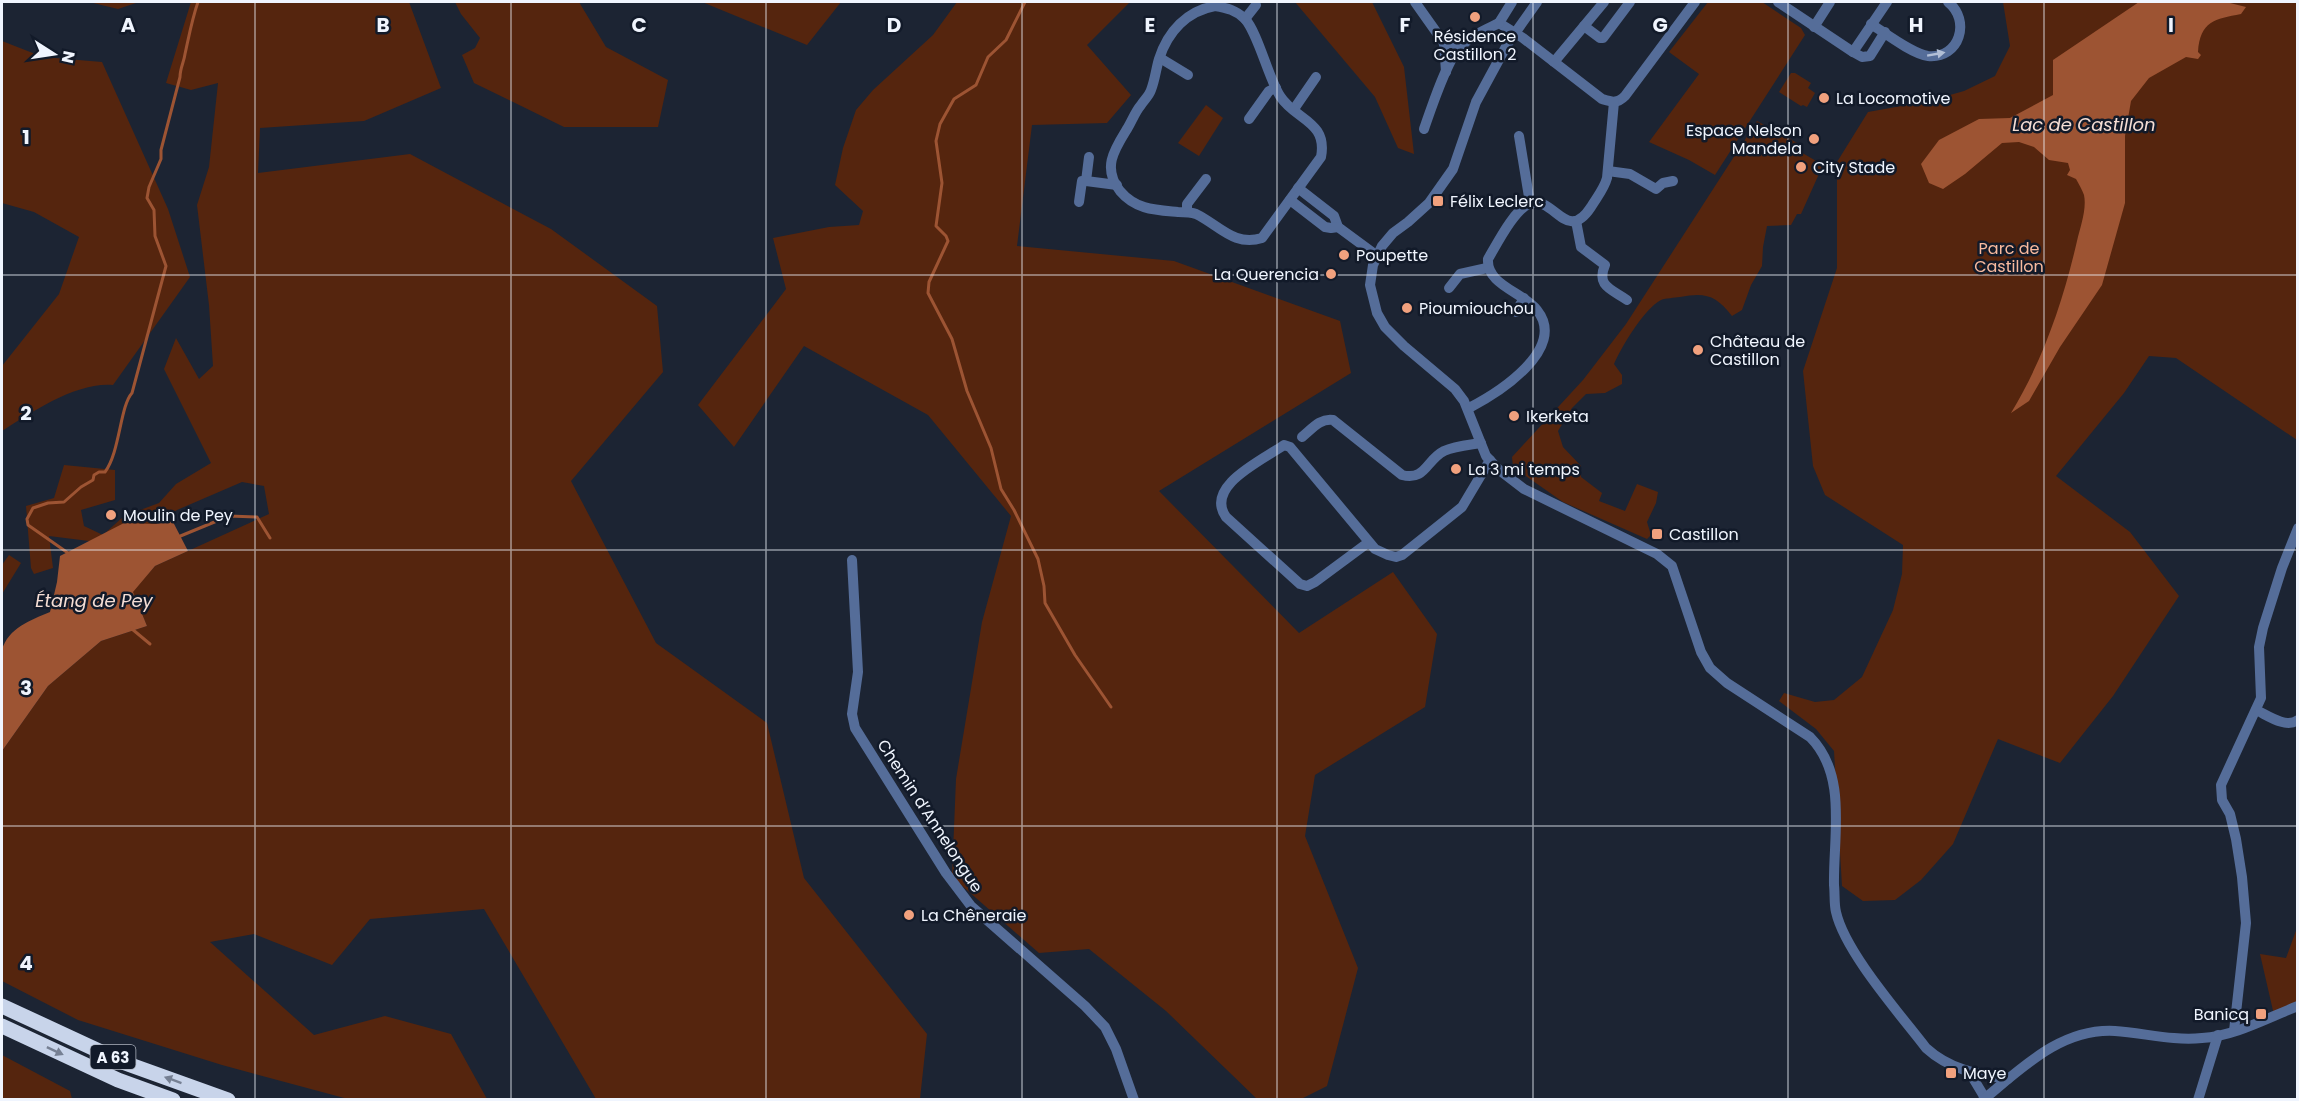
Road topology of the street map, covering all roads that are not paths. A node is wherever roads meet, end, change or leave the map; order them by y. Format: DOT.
graph roads {
  1 [pos="1415,2"];
  2 [pos="1512,2"];
  3 [pos="1538,2"];
  4 [pos="1604,2"];
  5 [pos="1630,2"];
  6 [pos="1695,2"];
  7 [pos="1778,2"];
  8 [pos="1830,2"];
  9 [pos="1887,2"];
  10 [pos="1948,2"];
  11 [pos="1256,5"];
  12 [pos="1245,19"];
  13 [pos="1499,23"];
  14 [pos="1871,24"];
  15 [pos="1584,26"];
  16 [pos="1814,27"];
  17 [pos="1884,32"];
  18 [pos="1515,33"];
  19 [pos="1444,43"];
  20 [pos="1465,43"];
  21 [pos="1853,52"];
  22 [pos="1160,58"];
  23 [pos="1554,62"];
  24 [pos="1446,74"];
  25 [pos="1188,75"];
  26 [pos="1316,77"];
  27 [pos="1276,88"];
  28 [pos="1614,102"];
  29 [pos="1294,109"];
  30 [pos="1249,119"];
  31 [pos="1424,129"];
  32 [pos="1519,136"];
  33 [pos="1089,157"];
  34 [pos="1608,171"];
  35 [pos="1206,179"];
  36 [pos="1086,181"];
  37 [pos="1673,181"];
  38 [pos="1117,185"];
  39 [pos="1298,188"];
  40 [pos="1290,200"];
  41 [pos="1079,202"];
  42 [pos="1530,203"];
  43 [pos="1320,207"];
  44 [pos="1187,212"];
  45 [pos="1313,217"];
  46 [pos="1576,221"];
  47 [pos="1338,227"];
  48 [pos="1376,255"];
  49 [pos="1487,268"];
  50 [pos="1449,288"];
  51 [pos="1524,298"];
  52 [pos="1627,300"];
  53 [pos="1516,312"];
  54 [pos="1469,408"];
  55 [pos="1302,437"];
  56 [pos="1481,443"];
  57 [pos="1490,460"];
  58 [pos="2298,528"];
  59 [pos="1369,542"];
  60 [pos="852,560"];
  61 [pos="2256,710"];
  62 [pos="2298,720"];
  63 [pos="2,1006"];
  64 [pos="2298,1006"];
  65 [pos="2,1026"];
  66 [pos="2234,1031"];
  67 [pos="2218,1035"];
  68 [pos="1970,1073"];
  69 [pos="2008,1079"];
  70 [pos="1984,1099"];
  71 [pos="173,1100"];
  72 [pos="228,1100"];
  73 [pos="1134,1100"];
  74 [pos="2198,1100"];
  1 -- 19 [label="street"];
  2 -- 13 [label="street"];
  3 -- 18 [label="street"];
  4 -- 15 [label="street"];
  5 -- 15 [label="street"];
  6 -- 28 [label="street"];
  7 -- 16 [label="street"];
  8 -- 16 [label="street"];
  9 -- 14 [label="street"];
  17 -- 10 [label="street, one-way"];
  11 -- 12 [label="street"];
  12 -- 22 [label="street"];
  12 -- 27 [label="street"];
  13 -- 18 [label="street"];
  13 -- 20 [label="street"];
  14 -- 17 [label="street"];
  14 -- 21 [label="street"];
  15 -- 23 [label="street"];
  16 -- 21 [label="street"];
  17 -- 21 [label="street"];
  18 -- 23 [label="street"];
  18 -- 48 [label="street"];
  19 -- 20 [label="street"];
  19 -- 24 [label="street"];
  20 -- 24 [label="street"];
  22 -- 25 [label="street"];
  22 -- 38 [label="street"];
  23 -- 28 [label="street"];
  24 -- 31 [label="street"];
  26 -- 29 [label="street"];
  27 -- 29 [label="street"];
  27 -- 30 [label="street"];
  28 -- 34 [label="street"];
  29 -- 39 [label="street"];
  32 -- 42 [label="street"];
  33 -- 36 [label="street"];
  34 -- 37 [label="street"];
  34 -- 46 [label="street"];
  35 -- 44 [label="street"];
  36 -- 38 [label="street"];
  36 -- 41 [label="street"];
  38 -- 44 [label="street"];
  39 -- 40 [label="street"];
  39 -- 43 [label="street"];
  40 -- 44 [label="street"];
  40 -- 45 [label="street"];
  42 -- 46 [label="street"];
  42 -- 49 [label="street"];
  43 -- 45 [label="street"];
  43 -- 47 [label="street"];
  45 -- 47 [label="street"];
  46 -- 52 [label="street"];
  47 -- 48 [label="street"];
  48 -- 54 [label="street"];
  49 -- 50 [label="street"];
  49 -- 51 [label="street"];
  51 -- 53 [label="street"];
  51 -- 54 [label="street"];
  54 -- 56 [label="street"];
  55 -- 56 [label="street"];
  56 -- 57 [label="street"];
  57 -- 59 [label="street"];
  57 -- 68 [label="street"];
  58 -- 61 [label="street"];
  59 -- 59 [label="street"];
  60 -- 73 [label="street, Chemin d’Annelongue"];
  61 -- 62 [label="street"];
  61 -- 66 [label="street"];
  72 -- 63 [label="highway, A 63, one-way"];
  64 -- 66 [label="street"];
  65 -- 71 [label="highway, A 63, one-way"];
  66 -- 67 [label="street"];
  67 -- 69 [label="street"];
  67 -- 74 [label="street"];
  68 -- 69 [label="street"];
  68 -- 70 [label="street"];
  69 -- 70 [label="street"];
}
